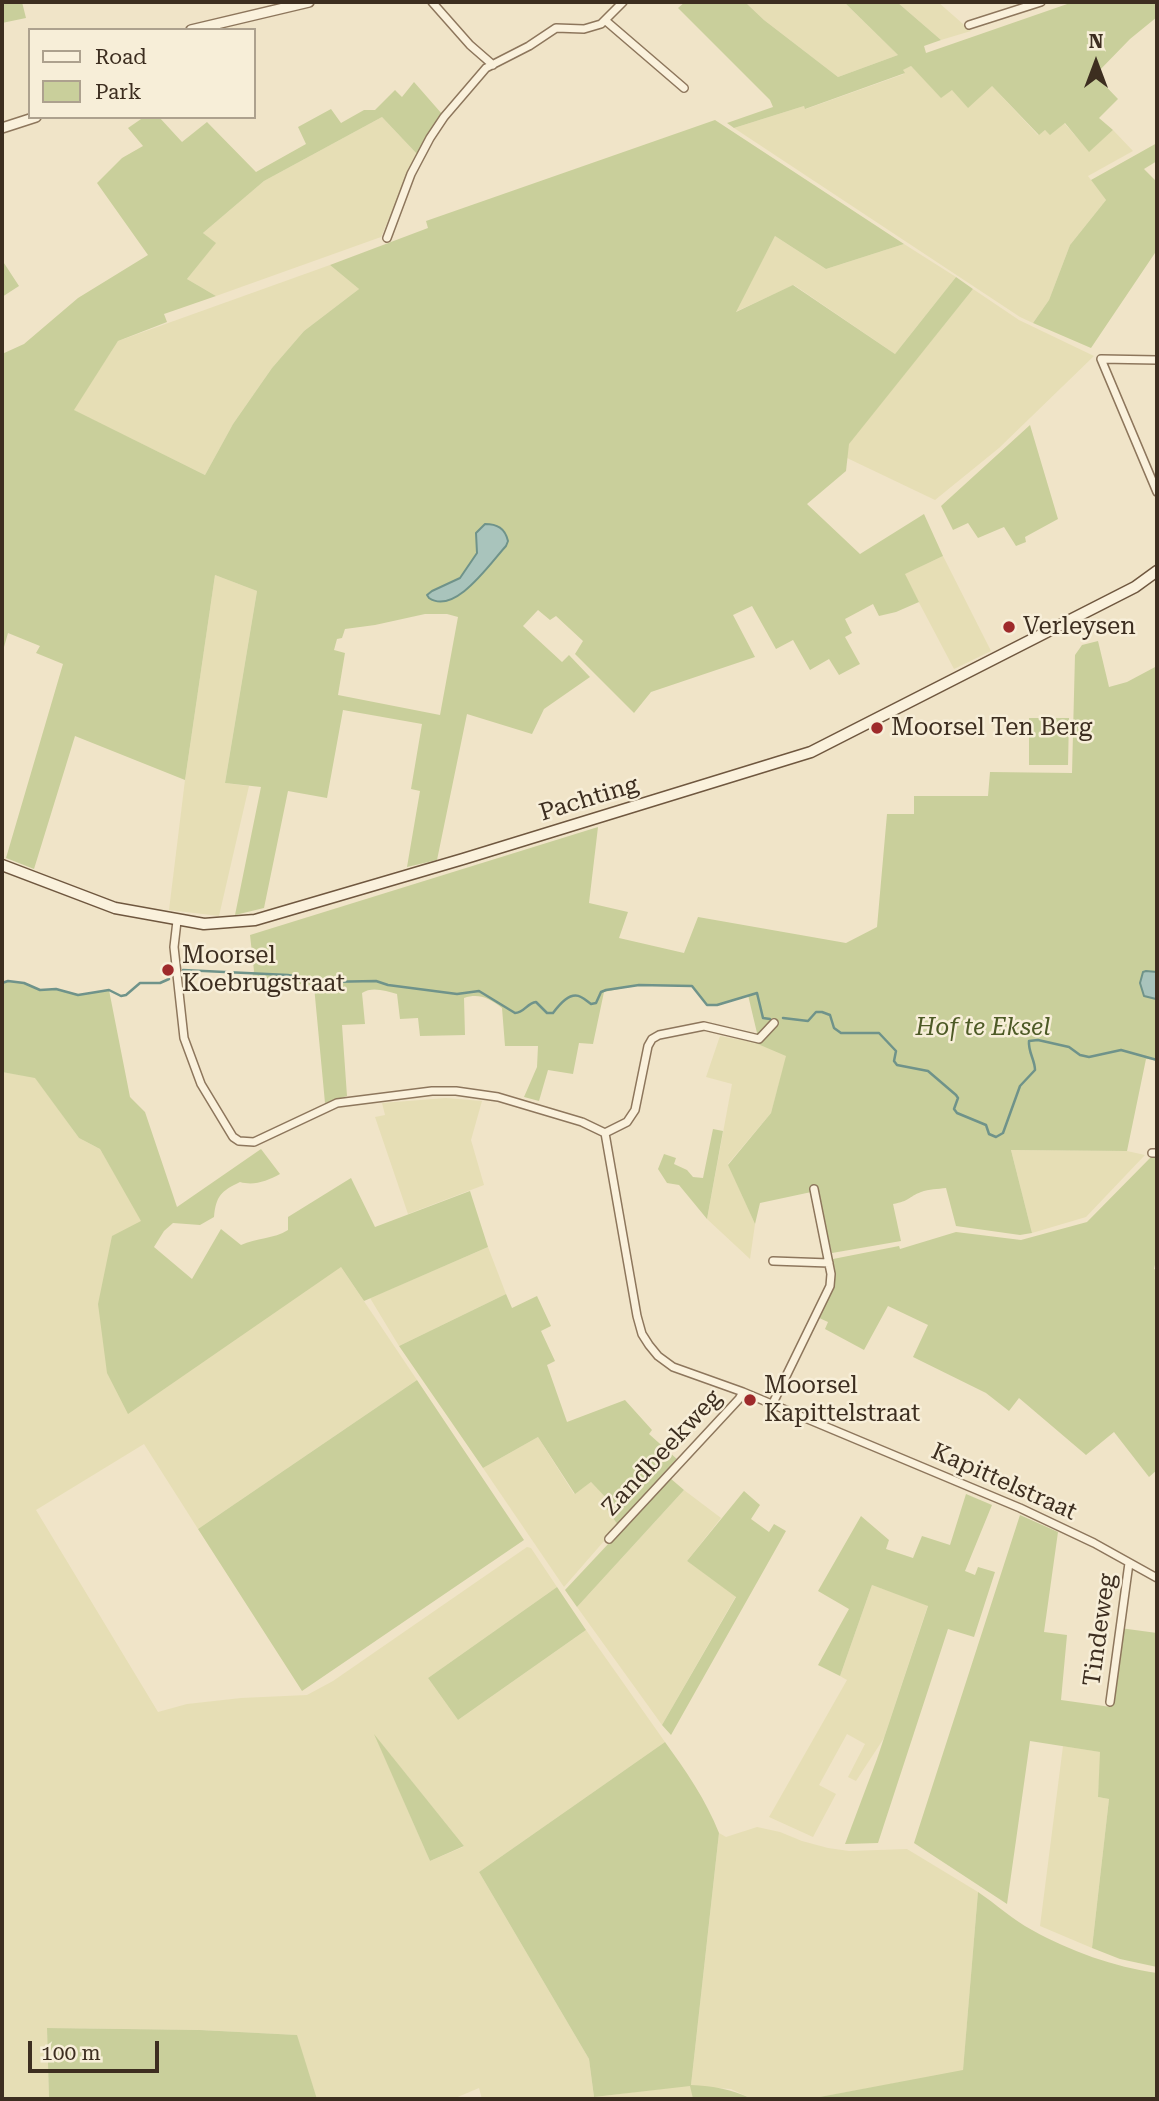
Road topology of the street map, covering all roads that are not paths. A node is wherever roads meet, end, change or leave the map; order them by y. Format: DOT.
graph roads {
  1 [pos="309,2"];
  2 [pos="432,2"];
  3 [pos="622,2"];
  4 [pos="1041,2"];
  5 [pos="606,21"];
  6 [pos="969,26"];
  7 [pos="199,28"];
  8 [pos="493,65"];
  9 [pos="684,89"];
  10 [pos="30,119"];
  11 [pos="2,128"];
  12 [pos="387,238"];
  13 [pos="1157,360"];
  14 [pos="1157,492"];
  15 [pos="1157,571"];
  16 [pos="2,865"];
  17 [pos="177,921"];
  18 [pos="774,1024"];
  19 [pos="605,1133"];
  20 [pos="814,1189"];
  21 [pos="773,1261"];
  22 [pos="829,1263"];
  23 [pos="743,1392"];
  24 [pos="772,1405"];
  25 [pos="609,1539"];
  26 [pos="1129,1563"];
  27 [pos="1157,1578"];
  28 [pos="1110,1702"];
  1 -- 7 [label="street"];
  2 -- 8 [label="street"];
  3 -- 5 [label="street"];
  4 -- 6 [label="street"];
  5 -- 8 [label="street"];
  5 -- 9 [label="street"];
  8 -- 12 [label="street"];
  10 -- 11 [label="street"];
  13 -- 14 [label="street"];
  15 -- 17 [label="main road, Pachting"];
  16 -- 17 [label="main road, Pachting"];
  17 -- 19 [label="street"];
  18 -- 19 [label="street"];
  19 -- 23 [label="street, Kapittelstraat"];
  20 -- 22 [label="street"];
  21 -- 22 [label="street"];
  22 -- 24 [label="street"];
  23 -- 24 [label="street, Kapittelstraat"];
  23 -- 25 [label="street, Zandbeekweg"];
  24 -- 26 [label="street, Kapittelstraat"];
  26 -- 27 [label="street, Kapittelstraat"];
  26 -- 28 [label="street, Tindeweg"];
}
